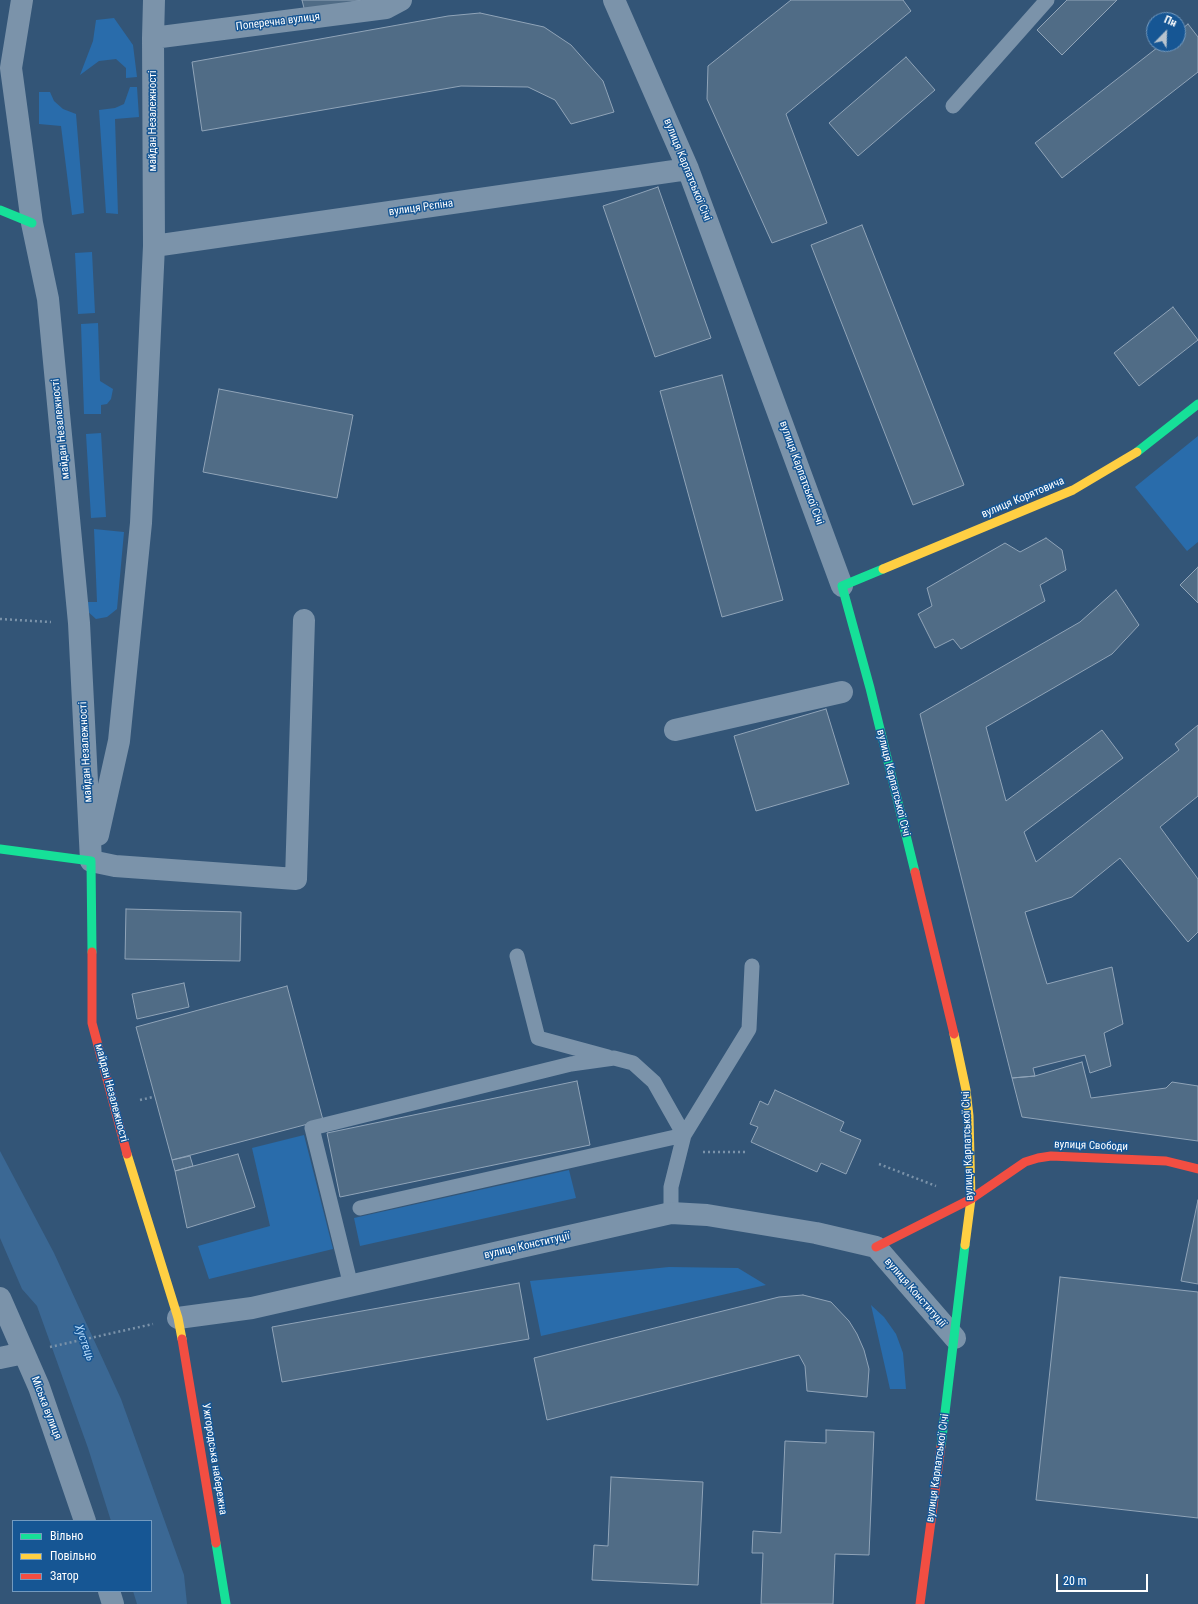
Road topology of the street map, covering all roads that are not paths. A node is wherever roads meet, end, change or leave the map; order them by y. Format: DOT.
graph roads {
  1 [pos="22,0"];
  2 [pos="154,0"];
  3 [pos="401,0"];
  4 [pos="614,0"];
  5 [pos="1047,0"];
  6 [pos="153,38"];
  7 [pos="953,106"];
  8 [pos="688,169"];
  9 [pos="0,210"];
  10 [pos="32,222"];
  11 [pos="154,246"];
  12 [pos="1198,404"];
  13 [pos="842,586"];
  14 [pos="304,620"];
  15 [pos="842,692"];
  16 [pos="675,730"];
  17 [pos="0,849"];
  18 [pos="92,861"];
  19 [pos="517,956"];
  20 [pos="752,966"];
  21 [pos="614,1058"];
  22 [pos="684,1135"];
  23 [pos="1198,1169"];
  24 [pos="971,1199"];
  25 [pos="360,1208"];
  26 [pos="671,1213"];
  27 [pos="876,1247"];
  28 [pos="351,1286"];
  29 [pos="0,1298"];
  30 [pos="178,1318"];
  31 [pos="955,1338"];
  32 [pos="24,1353"];
  33 [pos="0,1358"];
  34 [pos="85,1520"];
  35 [pos="109,1592"];
  36 [pos="113,1604"];
  37 [pos="226,1604"];
  38 [pos="920,1604"];
  1 -- 10 [label="street, майдан Незалежності"];
  2 -- 6 [label="street, майдан Незалежності"];
  3 -- 6 [label="street, Поперечна вулиця"];
  4 -- 8 [label="street, вулиця Карпатської Січі"];
  5 -- 7 [label="lane"];
  6 -- 11 [label="street, майдан Незалежності"];
  8 -- 11 [label="street, вулиця Рєпіна"];
  8 -- 13 [label="street, вулиця Карпатської Січі"];
  9 -- 10 [label="street"];
  10 -- 18 [label="street, майдан Незалежності"];
  11 -- 18 [label="street, майдан Незалежності"];
  12 -- 13 [label="street, вулиця Корятовича"];
  13 -- 24 [label="street, вулиця Карпатської Січі"];
  14 -- 18 [label="street"];
  15 -- 16 [label="street"];
  17 -- 18 [label="street"];
  18 -- 30 [label="street, майдан Незалежності"];
  19 -- 21 [label="lane"];
  20 -- 22 [label="lane"];
  21 -- 22 [label="lane"];
  21 -- 28 [label="lane"];
  22 -- 25 [label="lane"];
  22 -- 26 [label="lane"];
  23 -- 24 [label="street, вулиця Свободи"];
  24 -- 27 [label="street, вулиця Конституції"];
  24 -- 31 [label="street, вулиця Карпатської Січі"];
  26 -- 27 [label="street, вулиця Конституції"];
  26 -- 28 [label="street, вулиця Конституції"];
  27 -- 31 [label="street, вулиця Конституції"];
  28 -- 30 [label="street, вулиця Конституції"];
  29 -- 32 [label="street, Міська вулиця"];
  30 -- 37 [label="street, Ужгородська набережна"];
  31 -- 38 [label="street, вулиця Карпатської Січі"];
  32 -- 33 [label="street"];
  32 -- 34 [label="street, Міська вулиця"];
  35 -- 36 [label="street"];
}
